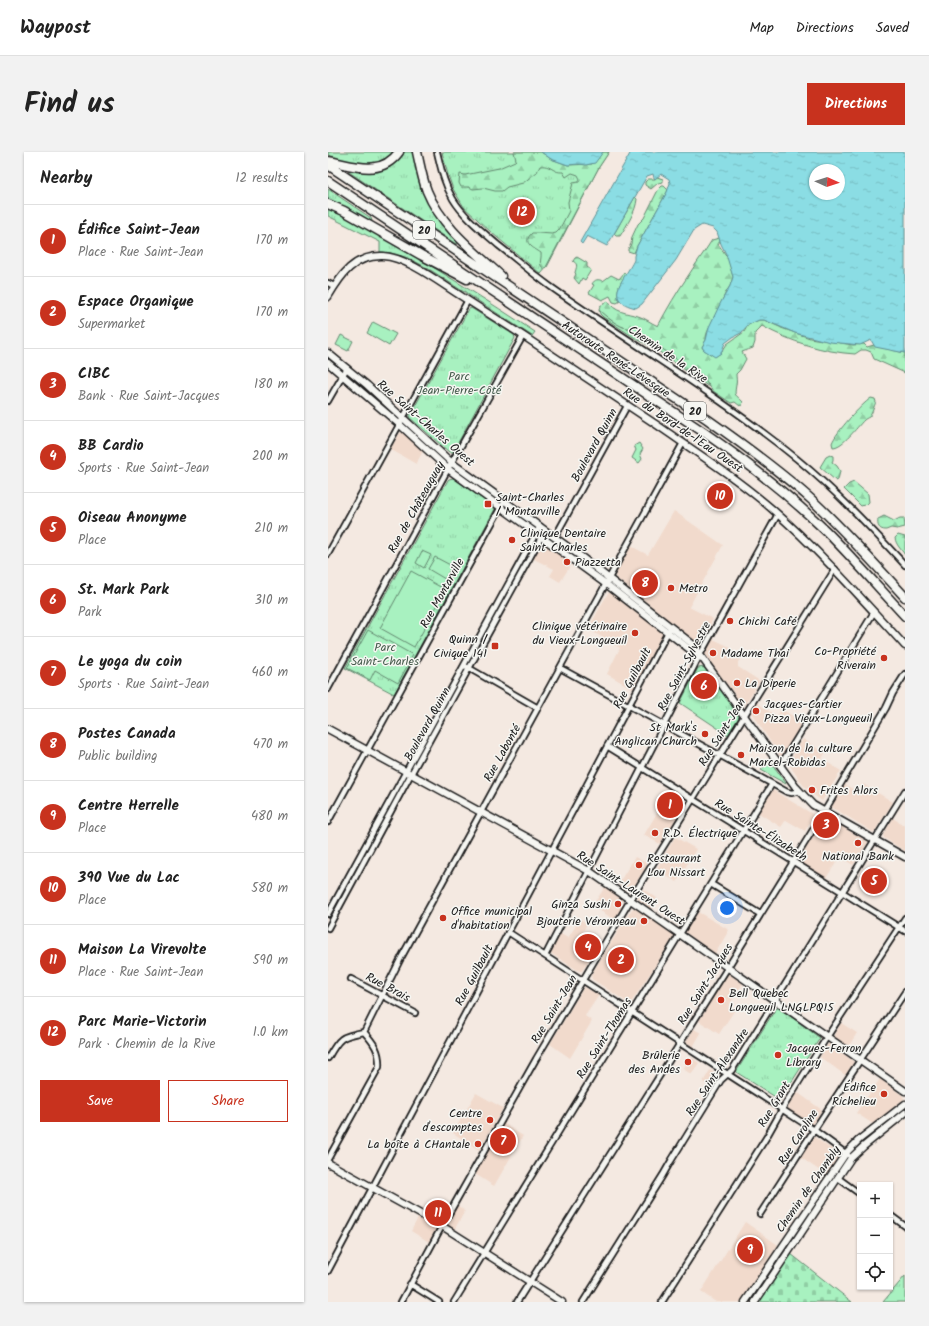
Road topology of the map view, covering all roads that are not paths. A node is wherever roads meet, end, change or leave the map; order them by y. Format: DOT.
graph roads {
  1 [pos="399,152"];
  2 [pos="417,152"];
  3 [pos="437,152"];
  4 [pos="328,161"];
  5 [pos="328,165"];
  6 [pos="328,181"];
  7 [pos="328,204"];
  8 [pos="328,283"];
  9 [pos="334,286"];
  10 [pos="520,294"];
  11 [pos="328,297"];
  12 [pos="468,300"];
  13 [pos="506,300"];
  14 [pos="523,336"];
  15 [pos="328,352"];
  16 [pos="328,363"];
  17 [pos="347,368"];
  18 [pos="342,375"];
  19 [pos="328,400"];
  20 [pos="627,406"];
  21 [pos="403,418"];
  22 [pos="400,424"];
  23 [pos="683,443"];
  24 [pos="452,463"];
  25 [pos="448,469"];
  26 [pos="505,501"];
  27 [pos="501,507"];
  28 [pos="778,514"];
  29 [pos="543,528"];
  30 [pos="539,534"];
  31 [pos="555,537"];
  32 [pos="328,554"];
  33 [pos="905,565"];
  34 [pos="835,569"];
  35 [pos="608,581"];
  36 [pos="905,597"];
  37 [pos="874,612"];
  38 [pos="905,616"];
  39 [pos="670,628"];
  40 [pos="905,646"];
  41 [pos="700,655"];
  42 [pos="464,665"];
  43 [pos="560,668"];
  44 [pos="470,669"];
  45 [pos="905,674"];
  46 [pos="328,689"];
  47 [pos="629,705"];
  48 [pos="538,708"];
  49 [pos="744,716"];
  50 [pos="664,724"];
  51 [pos="328,729"];
  52 [pos="607,746"];
  53 [pos="367,750"];
  54 [pos="720,755"];
  55 [pos="780,766"];
  56 [pos="642,768"];
  57 [pos="408,773"];
  58 [pos="772,784"];
  59 [pos="799,791"];
  60 [pos="905,791"];
  61 [pos="693,799"];
  62 [pos="824,812"];
  63 [pos="481,813"];
  64 [pos="328,822"];
  65 [pos="743,831"];
  66 [pos="874,840"];
  67 [pos="551,851"];
  68 [pos="905,857"];
  69 [pos="793,862"];
  70 [pos="589,871"];
  71 [pos="711,884"];
  72 [pos="842,892"];
  73 [pos="631,900"];
  74 [pos="328,914"];
  75 [pos="760,914"];
  76 [pos="905,918"];
  77 [pos="899,927"];
  78 [pos="328,928"];
  79 [pos="905,931"];
  80 [pos="508,932"];
  81 [pos="680,934"];
  82 [pos="545,956"];
  83 [pos="728,967"];
  84 [pos="351,979"];
  85 [pos="582,980"];
  86 [pos="905,992"];
  87 [pos="382,996"];
  88 [pos="775,1000"];
  89 [pos="632,1012"];
  90 [pos="415,1013"];
  91 [pos="364,1032"];
  92 [pos="828,1037"];
  93 [pos="679,1043"];
  94 [pos="328,1058"];
  95 [pos="860,1060"];
  96 [pos="727,1075"];
  97 [pos="905,1091"];
  98 [pos="905,1104"];
  99 [pos="782,1110"];
  100 [pos="905,1113"];
  101 [pos="814,1130"];
  102 [pos="846,1153"];
  103 [pos="851,1158"];
  104 [pos="328,1159"];
  105 [pos="328,1163"];
  106 [pos="838,1178"];
  107 [pos="372,1187"];
  108 [pos="857,1192"];
  109 [pos="760,1214"];
  110 [pos="893,1217"];
  111 [pos="442,1226"];
  112 [pos="905,1226"];
  113 [pos="484,1252"];
  114 [pos="328,1271"];
  115 [pos="530,1281"];
  116 [pos="410,1284"];
  117 [pos="750,1295"];
  118 [pos="756,1301"];
  119 [pos="400,1302"];
  120 [pos="439,1302"];
  121 [pos="454,1302"];
  122 [pos="517,1302"];
  123 [pos="562,1302"];
  124 [pos="583,1302"];
  125 [pos="662,1302"];
  126 [pos="745,1302"];
  1 -- 4 [label="highway"];
  2 -- 10 [label="highway"];
  3 -- 33 [label="street, Chemin de la Rive"];
  5 -- 10 [label="highway, Autoroute René-Lévesque / 20"];
  6 -- 13 [label="highway, Autoroute René-Lévesque / 20"];
  7 -- 13 [label="highway"];
  8 -- 9 [label="street"];
  9 -- 11 [label="street"];
  9 -- 12 [label="street, Rue du Bord-de-l'Eau Ouest"];
  10 -- 36 [label="highway, Autoroute René-Lévesque / 20"];
  12 -- 14 [label="street, Rue du Bord-de-l'Eau Ouest"];
  12 -- 21 [label="street"];
  13 -- 38 [label="highway, Autoroute René-Lévesque / 20"];
  14 -- 20 [label="street, Rue du Bord-de-l'Eau Ouest"];
  14 -- 24 [label="street, Rue de Châteauguay"];
  15 -- 17 [label="street, Rue Saint-Charles Ouest"];
  16 -- 18 [label="street, Rue Saint-Charles Ouest"];
  17 -- 18 [label="street"];
  17 -- 21 [label="street, Rue Saint-Charles Ouest"];
  18 -- 19 [label="street"];
  18 -- 22 [label="street, Rue Saint-Charles Ouest"];
  20 -- 23 [label="street, Rue du Bord-de-l'Eau Ouest"];
  20 -- 31 [label="street, Boulevard Quinn"];
  21 -- 22 [label="street"];
  21 -- 24 [label="street, Rue Saint-Charles Ouest"];
  22 -- 25 [label="street, Rue Saint-Charles Ouest"];
  22 -- 32 [label="street"];
  23 -- 28 [label="street, Rue du Bord-de-l'Eau Ouest"];
  23 -- 35 [label="street, Rue Labonté"];
  24 -- 25 [label="street, Rue de Châteauguay"];
  24 -- 26 [label="street, Rue Saint-Charles Ouest"];
  25 -- 27 [label="street, Rue Saint-Charles Ouest"];
  25 -- 46 [label="street, Rue de Châteauguay"];
  26 -- 27 [label="street, Rue Montarville"];
  26 -- 29 [label="street, Rue Saint-Charles Ouest"];
  27 -- 30 [label="street, Rue Saint-Charles Ouest"];
  27 -- 53 [label="street, Rue Montarville"];
  28 -- 34 [label="street, Rue du Bord-de-l'Eau Ouest"];
  28 -- 41 [label="street, Rue Saint-Sylvestre"];
  29 -- 30 [label="street, Boulevard Quinn"];
  29 -- 31 [label="street, Rue Saint-Charles Ouest"];
  30 -- 35 [label="street, Rue Saint-Charles Ouest"];
  30 -- 42 [label="street, Boulevard Quinn"];
  30 -- 44 [label="street, Boulevard Quinn"];
  31 -- 35 [label="street, Rue Saint-Charles Ouest"];
  34 -- 37 [label="street, Rue du Bord-de-l'Eau Ouest"];
  34 -- 49 [label="street, Rue Saint-Jean"];
  35 -- 39 [label="street, Rue Saint-Charles Ouest"];
  35 -- 43 [label="street, Rue Labonté"];
  37 -- 40 [label="street, Rue du Bord-de-l'Eau Ouest"];
  37 -- 55 [label="street"];
  39 -- 41 [label="street, Rue Saint-Charles Ouest"];
  39 -- 47 [label="street, Rue Guilbault"];
  41 -- 49 [label="street, Rue Saint-Charles Ouest"];
  41 -- 50 [label="street, Rue Saint-Sylvestre"];
  42 -- 44 [label="street"];
  42 -- 57 [label="street, Boulevard Quinn"];
  43 -- 47 [label="street"];
  43 -- 48 [label="street, Rue Labonté"];
  44 -- 48 [label="street"];
  44 -- 57 [label="street, Boulevard Quinn"];
  45 -- 62 [label="street, Rue Saint-Jacques"];
  47 -- 50 [label="street"];
  47 -- 52 [label="street, Rue Guilbault"];
  48 -- 63 [label="street, Rue Labonté"];
  49 -- 54 [label="street, Rue Saint-Jean"];
  49 -- 55 [label="street, Rue Saint-Charles Ouest"];
  50 -- 54 [label="street"];
  50 -- 56 [label="street, Rue Saint-Sylvestre"];
  51 -- 53 [label="street, Rue Saint-Laurent Ouest"];
  52 -- 56 [label="street, Rue Sainte-Élizabeth"];
  52 -- 67 [label="street, Rue Guilbault"];
  53 -- 57 [label="street, Rue Saint-Laurent Ouest"];
  53 -- 64 [label="street, Rue Montarville"];
  54 -- 58 [label="street"];
  54 -- 61 [label="street, Rue Saint-Jean"];
  55 -- 59 [label="street, Rue Saint-Charles Ouest"];
  56 -- 61 [label="street, Rue Sainte-Élizabeth"];
  56 -- 70 [label="street, Rue Saint-Sylvestre"];
  57 -- 63 [label="street, Rue Saint-Laurent Ouest"];
  57 -- 74 [label="street, Boulevard Quinn"];
  57 -- 78 [label="street, Boulevard Quinn"];
  58 -- 59 [label="street"];
  58 -- 65 [label="street, Rue Saint-Thomas"];
  59 -- 62 [label="street, Rue Saint-Charles Ouest"];
  60 -- 66 [label="street, Rue Saint-Alexandre"];
  61 -- 65 [label="street, Rue Sainte-Élizabeth"];
  61 -- 73 [label="street, Rue Saint-Jean"];
  62 -- 66 [label="street, Rue Saint-Charles Ouest"];
  62 -- 69 [label="street, Rue Saint-Jacques"];
  63 -- 67 [label="street, Rue Saint-Laurent Ouest"];
  63 -- 87 [label="street, Rue Labonté"];
  65 -- 69 [label="street, Rue Sainte-Élizabeth"];
  65 -- 71 [label="street, Rue Saint-Thomas"];
  66 -- 68 [label="street, Rue Saint-Charles Ouest"];
  66 -- 72 [label="street, Rue Saint-Alexandre"];
  67 -- 70 [label="street, Rue Saint-Laurent Ouest"];
  67 -- 80 [label="street, Rue Guilbault"];
  69 -- 72 [label="street, Rue Sainte-Élizabeth"];
  69 -- 75 [label="street, Rue Saint-Jacques"];
  70 -- 73 [label="street, Rue Saint-Laurent Ouest"];
  70 -- 82 [label="street, Rue Saint-Sylvestre"];
  71 -- 75 [label="street"];
  71 -- 81 [label="street, Rue Saint-Thomas"];
  72 -- 77 [label="street, Rue Sainte-Élizabeth"];
  72 -- 88 [label="street, Rue Saint-Alexandre"];
  73 -- 81 [label="street, Rue Saint-Laurent Ouest"];
  73 -- 85 [label="street, Rue Saint-Jean"];
  75 -- 83 [label="street, Rue Saint-Jacques"];
  76 -- 77 [label="street, Rue Grant"];
  77 -- 79 [label="street, Rue Sainte-Élizabeth"];
  77 -- 92 [label="street, Rue Grant"];
  80 -- 82 [label="street"];
  80 -- 107 [label="street, Rue Guilbault"];
  81 -- 83 [label="street, Rue Saint-Laurent Ouest"];
  81 -- 89 [label="street, Rue Saint-Thomas"];
  82 -- 85 [label="street"];
  83 -- 88 [label="street, Rue Saint-Laurent Ouest"];
  83 -- 93 [label="street, Rue Saint-Jacques"];
  84 -- 87 [label="street, Rue Brais"];
  85 -- 89 [label="street"];
  85 -- 111 [label="street, Rue Saint-Jean"];
  86 -- 95 [label="street, Rue Caroline"];
  87 -- 90 [label="street, Rue Brais"];
  87 -- 91 [label="street, Rue Labonté"];
  88 -- 92 [label="street, Rue Saint-Laurent Ouest"];
  88 -- 96 [label="street, Rue Saint-Alexandre"];
  89 -- 93 [label="street"];
  89 -- 113 [label="street, Rue Saint-Thomas"];
  91 -- 94 [label="street"];
  91 -- 104 [label="street"];
  92 -- 95 [label="street, Rue Saint-Laurent Ouest"];
  92 -- 99 [label="street, Rue Grant"];
  93 -- 96 [label="street"];
  93 -- 115 [label="street, Rue Saint-Jacques"];
  95 -- 97 [label="street, Rue Saint-Laurent Ouest"];
  95 -- 101 [label="street, Rue Caroline"];
  96 -- 99 [label="street"];
  96 -- 124 [label="street, Rue Saint-Alexandre"];
  98 -- 102 [label="street, Chemin de Chambly"];
  99 -- 101 [label="street"];
  99 -- 125 [label="street, Rue Grant"];
  100 -- 103 [label="street, Chemin de Chambly"];
  101 -- 102 [label="street"];
  101 -- 109 [label="street, Rue Caroline"];
  102 -- 103 [label="street"];
  102 -- 117 [label="street, Chemin de Chambly"];
  103 -- 106 [label="street, Chemin de Chambly"];
  105 -- 107 [label="street"];
  106 -- 108 [label="street"];
  106 -- 118 [label="street, Chemin de Chambly"];
  107 -- 111 [label="street"];
  107 -- 114 [label="street, Rue Guilbault"];
  110 -- 112 [label="street"];
  111 -- 113 [label="street"];
  111 -- 116 [label="street, Rue Saint-Jean"];
  113 -- 115 [label="street"];
  113 -- 121 [label="street, Rue Saint-Thomas"];
  115 -- 122 [label="street, Rue Saint-Jacques"];
  115 -- 123 [label="street"];
  116 -- 119 [label="street, Rue Saint-Jean"];
  116 -- 120 [label="street"];
  117 -- 118 [label="street"];
  117 -- 126 [label="street, Chemin de Chambly"];
}
